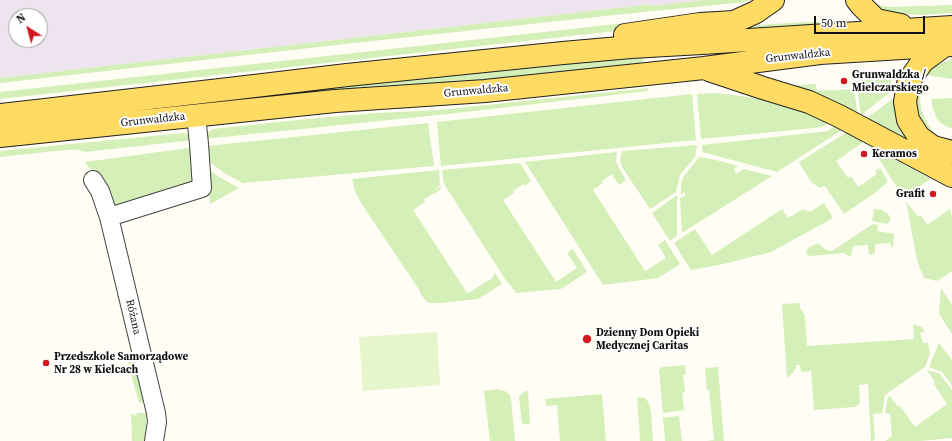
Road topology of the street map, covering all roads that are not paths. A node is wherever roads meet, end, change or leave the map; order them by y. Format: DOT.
graph roads {
  1 [pos="773,0"];
  2 [pos="857,0"];
  3 [pos="920,29"];
  4 [pos="950,39"];
  5 [pos="563,52"];
  6 [pos="704,68"];
  7 [pos="0,115"];
  8 [pos="196,115"];
  9 [pos="0,136"];
  10 [pos="952,152"];
  11 [pos="952,176"];
  12 [pos="93,180"];
  13 [pos="109,217"];
  14 [pos="154,441"];
  1 -- 5 [label="main road"];
  2 -- 3 [label="main road"];
  3 -- 4 [label="main road, Grunwaldzka"];
  3 -- 5 [label="main road, Grunwaldzka"];
  4 -- 6 [label="main road, Grunwaldzka"];
  4 -- 10 [label="main road"];
  5 -- 7 [label="main road, Grunwaldzka"];
  6 -- 8 [label="main road, Grunwaldzka"];
  6 -- 11 [label="main road"];
  8 -- 9 [label="main road, Grunwaldzka"];
  8 -- 13 [label="street"];
  12 -- 13 [label="street, Różana"];
  13 -- 14 [label="street, Różana"];
}
